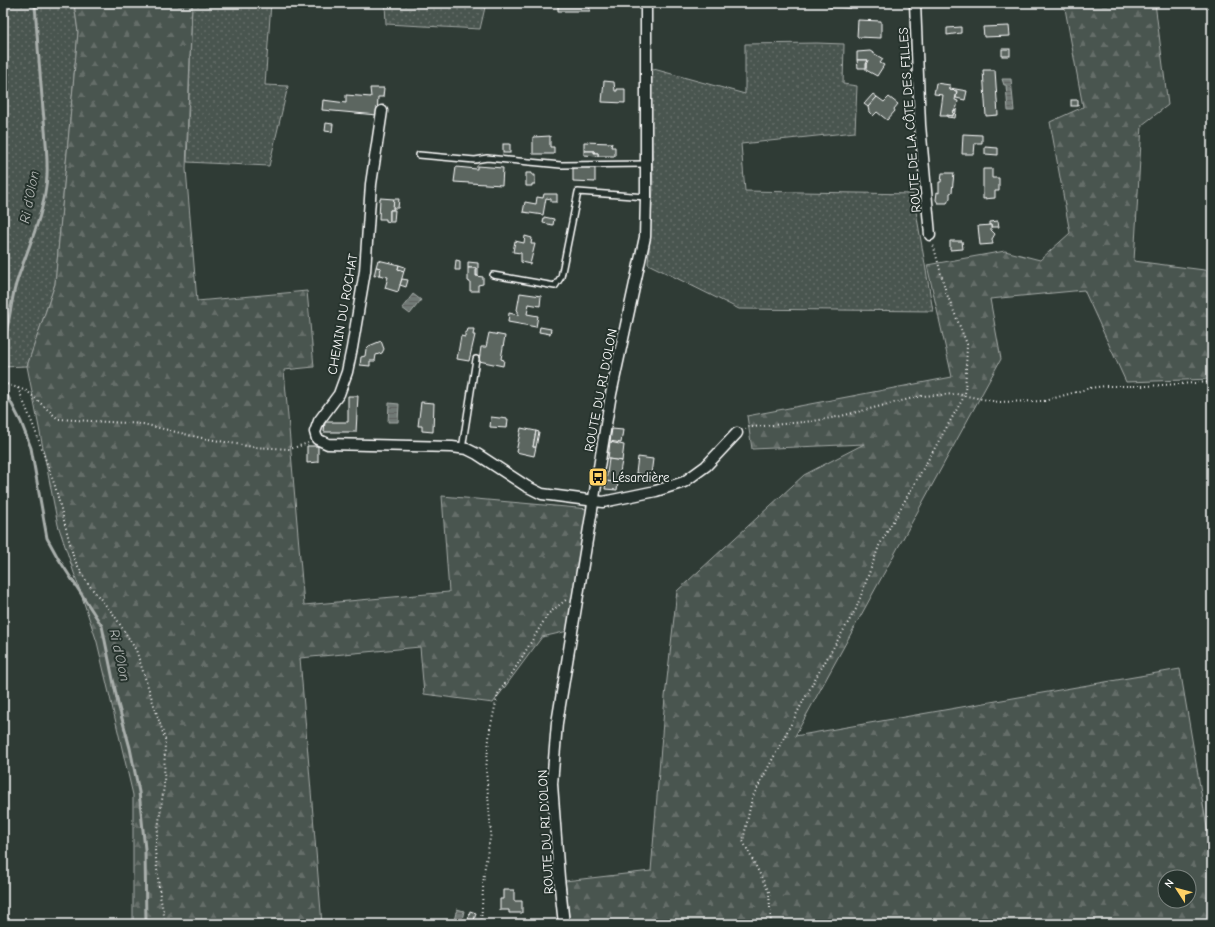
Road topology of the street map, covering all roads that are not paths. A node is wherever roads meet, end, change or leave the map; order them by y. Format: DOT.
graph roads {
  1 [pos="646,3"];
  2 [pos="915,3"];
  3 [pos="382,111"];
  4 [pos="419,155"];
  5 [pos="646,164"];
  6 [pos="646,197"];
  7 [pos="930,235"];
  8 [pos="492,275"];
  9 [pos="476,358"];
  10 [pos="737,433"];
  11 [pos="462,449"];
  12 [pos="594,500"];
  13 [pos="564,924"];
  1 -- 5 [label="street, ROUTE DU RI D'OLON"];
  2 -- 7 [label="street, ROUTE DE LA CÔTE DES FILLES"];
  3 -- 11 [label="street, CHEMIN DU ROCHAT"];
  4 -- 5 [label="lane"];
  5 -- 6 [label="street, ROUTE DU RI D'OLON"];
  6 -- 8 [label="lane"];
  6 -- 12 [label="street, ROUTE DU RI D'OLON"];
  9 -- 11 [label="lane"];
  10 -- 12 [label="street"];
  11 -- 12 [label="street"];
  12 -- 13 [label="street, ROUTE DU RI D'OLON"];
}
